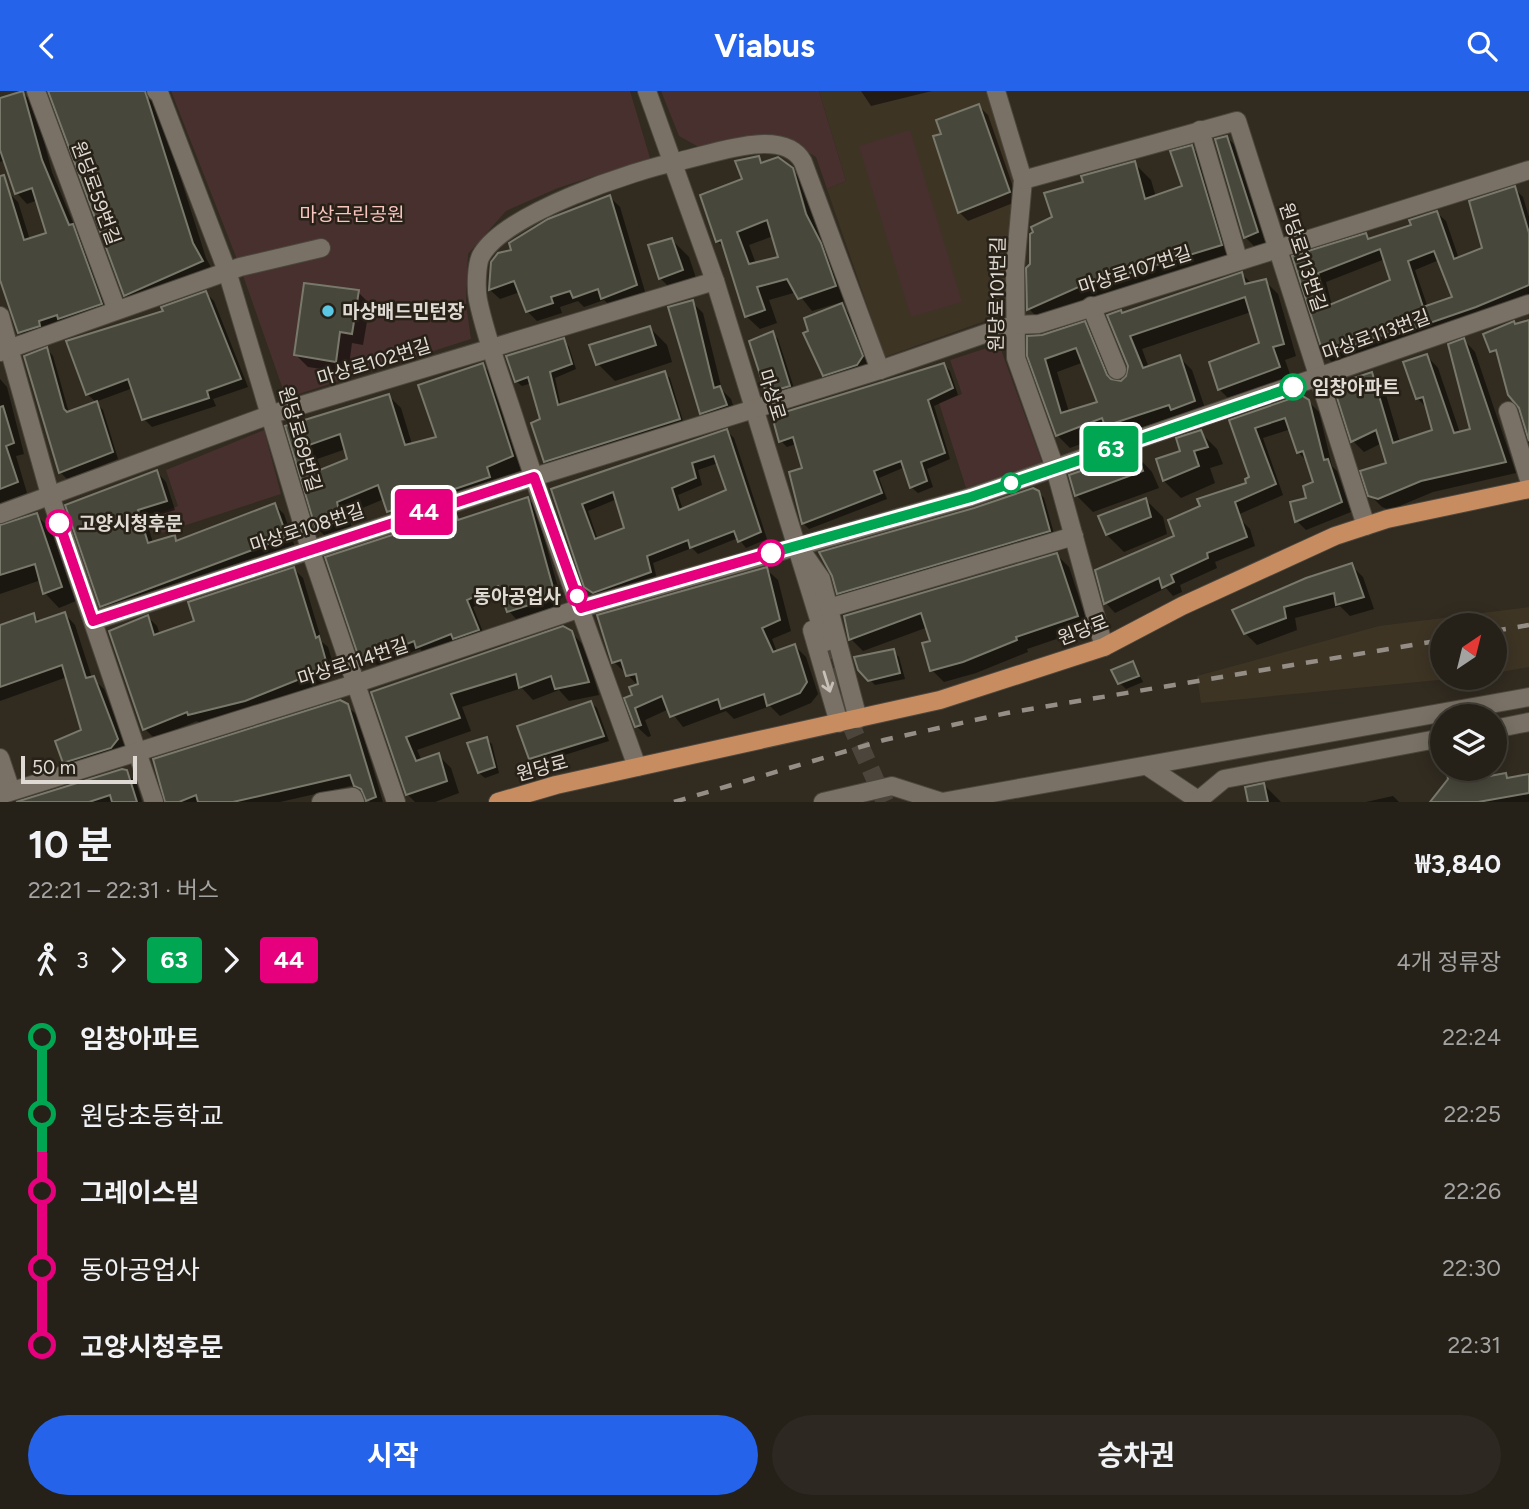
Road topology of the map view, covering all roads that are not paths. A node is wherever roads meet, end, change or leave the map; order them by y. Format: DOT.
graph roads {
  1 [pos="36,91"];
  2 [pos="156,91"];
  3 [pos="647,91"];
  4 [pos="996,91"];
  5 [pos="1200,130"];
  6 [pos="674,162"];
  7 [pos="1529,170"];
  8 [pos="1023,180"];
  9 [pos="1277,247"];
  10 [pos="321,248"];
  11 [pos="1238,259"];
  12 [pos="227,271"];
  13 [pos="715,281"];
  14 [pos="1529,304"];
  15 [pos="1091,306"];
  16 [pos="116,309"];
  17 [pos="0,316"];
  18 [pos="1015,325"];
  19 [pos="492,348"];
  20 [pos="5,350"];
  21 [pos="880,370"];
  22 [pos="1117,370"];
  23 [pos="1319,378"];
  24 [pos="754,408"];
  25 [pos="1508,411"];
  26 [pos="272,414"];
  27 [pos="1055,468"];
  28 [pos="534,477"];
  29 [pos="1529,480"];
  30 [pos="1529,489"];
  31 [pos="51,498"];
  32 [pos="0,514"];
  33 [pos="1366,526"];
  34 [pos="1074,536"];
  35 [pos="797,545"];
  36 [pos="310,549"];
  37 [pos="581,608"];
  38 [pos="829,608"];
  39 [pos="93,621"];
  40 [pos="826,642"];
  41 [pos="1104,647"];
  42 [pos="354,684"];
  43 [pos="1529,697"];
  44 [pos="858,719"];
  45 [pos="1529,722"];
  46 [pos="839,723"];
  47 [pos="1507,726"];
  48 [pos="1430,740"];
  49 [pos="137,752"];
  50 [pos="0,758"];
  51 [pos="1147,766"];
  52 [pos="637,767"];
  53 [pos="5,793"];
  54 [pos="863,797"];
  55 [pos="1200,800"];
  56 [pos="154,802"];
  57 [pos="321,802"];
  58 [pos="355,802"];
  59 [pos="396,802"];
  60 [pos="498,802"];
  61 [pos="823,802"];
  62 [pos="942,802"];
  1 -- 16 [label="street, 원당로59번길"];
  2 -- 12 [label="street, 원당로69번길"];
  3 -- 6 [label="street, 마상로"];
  4 -- 8 [label="street, 원당로101번길"];
  5 -- 8 [label="street"];
  5 -- 9 [label="street, 원당로113번길"];
  5 -- 11 [label="street"];
  6 -- 13 [label="street, 마상로"];
  6 -- 19 [label="street"];
  6 -- 21 [label="street"];
  7 -- 9 [label="street, 마상로107번길"];
  8 -- 18 [label="street, 원당로101번길"];
  9 -- 11 [label="street, 마상로107번길"];
  9 -- 23 [label="street, 원당로113번길"];
  10 -- 12 [label="street"];
  11 -- 15 [label="street, 마상로107번길"];
  12 -- 16 [label="street"];
  12 -- 26 [label="street, 원당로69번길"];
  13 -- 19 [label="street, 마상로102번길"];
  13 -- 24 [label="street, 마상로"];
  14 -- 23 [label="street, 마상로113번길"];
  15 -- 18 [label="street, 마상로107번길"];
  15 -- 22 [label="street"];
  16 -- 20 [label="street"];
  17 -- 20 [label="street"];
  18 -- 21 [label="street, 마상로107번길"];
  18 -- 27 [label="street, 원당로101번길"];
  19 -- 26 [label="street, 마상로102번길"];
  19 -- 28 [label="street"];
  20 -- 31 [label="street"];
  21 -- 24 [label="street, 마상로107번길"];
  23 -- 27 [label="street, 마상로113번길"];
  23 -- 33 [label="street, 원당로113번길"];
  24 -- 28 [label="street, 마상로108번길"];
  24 -- 35 [label="street, 마상로"];
  25 -- 29 [label="street"];
  26 -- 31 [label="street, 마상로102번길"];
  26 -- 36 [label="street, 원당로69번길"];
  27 -- 34 [label="street, 원당로101번길"];
  27 -- 35 [label="street, 마상로113번길"];
  28 -- 36 [label="street, 마상로108번길"];
  28 -- 37 [label="street"];
  30 -- 33 [label="main road, 원당로"];
  31 -- 32 [label="street"];
  31 -- 39 [label="street"];
  33 -- 41 [label="main road, 원당로"];
  34 -- 38 [label="street"];
  34 -- 41 [label="street, 원당로101번길"];
  35 -- 37 [label="street, 마상로114번길"];
  35 -- 38 [label="street"];
  35 -- 40 [label="street, 마상로"];
  35 -- 46 [label="street, one-way"];
  36 -- 39 [label="street, 마상로108번길"];
  36 -- 42 [label="street, 원당로69번길"];
  37 -- 42 [label="street, 마상로114번길"];
  37 -- 52 [label="street"];
  38 -- 44 [label="street"];
  39 -- 49 [label="street"];
  41 -- 44 [label="main road, 원당로"];
  42 -- 49 [label="street, 마상로114번길"];
  42 -- 59 [label="street, 원당로69번길"];
  43 -- 51 [label="street"];
  44 -- 46 [label="main road, 원당로"];
  45 -- 47 [label="street"];
  46 -- 52 [label="main road, 원당로"];
  48 -- 55 [label="street"];
  49 -- 53 [label="street"];
  49 -- 56 [label="street"];
  50 -- 53 [label="street"];
  51 -- 55 [label="street"];
  51 -- 62 [label="street"];
  52 -- 60 [label="main road, 원당로"];
  54 -- 61 [label="street"];
  54 -- 62 [label="street"];
  57 -- 58 [label="street"];
}
